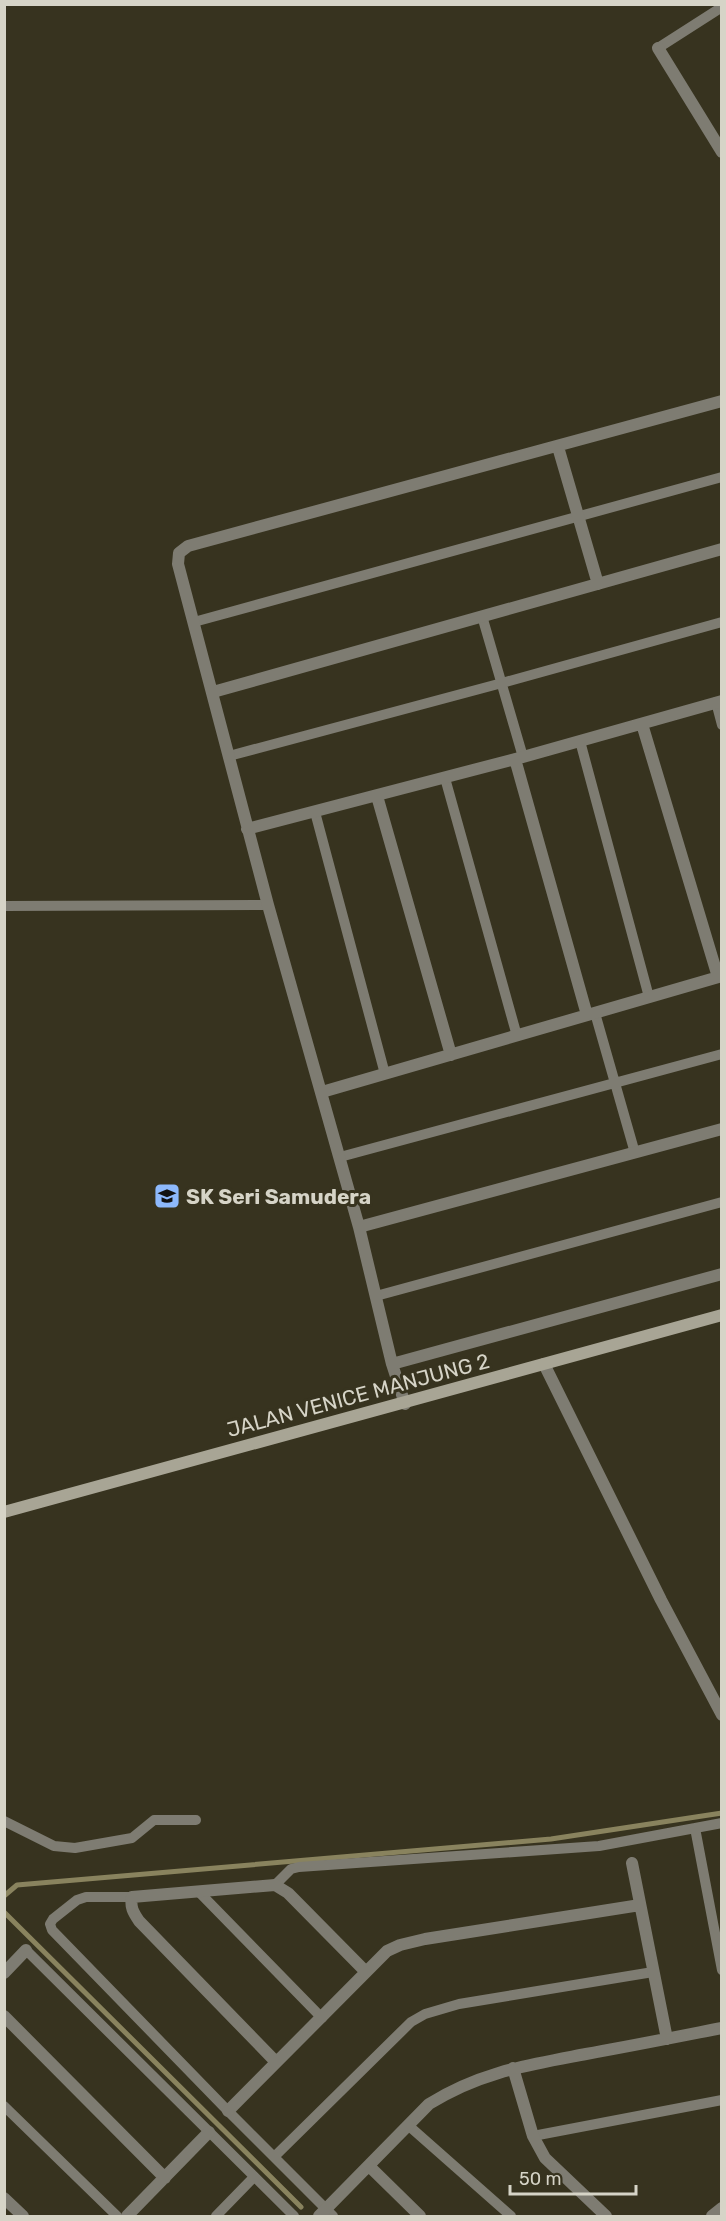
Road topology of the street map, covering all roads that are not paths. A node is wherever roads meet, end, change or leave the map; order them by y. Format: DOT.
graph roads {
  1 [pos="722,7"];
  2 [pos="658,48"];
  3 [pos="722,152"];
  4 [pos="722,401"];
  5 [pos="558,447"];
  6 [pos="722,477"];
  7 [pos="579,517"];
  8 [pos="722,549"];
  9 [pos="598,584"];
  10 [pos="482,616"];
  11 [pos="194,622"];
  12 [pos="722,622"];
  13 [pos="502,683"];
  14 [pos="213,692"];
  15 [pos="718,701"];
  16 [pos="642,724"];
  17 [pos="722,724"];
  18 [pos="580,741"];
  19 [pos="229,756"];
  20 [pos="519,758"];
  21 [pos="445,778"];
  22 [pos="377,796"];
  23 [pos="315,812"];
  24 [pos="247,830"];
  25 [pos="268,905"];
  26 [pos="4,906"];
  27 [pos="720,977"];
  28 [pos="649,997"];
  29 [pos="591,1014"];
  30 [pos="517,1036"];
  31 [pos="722,1054"];
  32 [pos="451,1055"];
  33 [pos="385,1074"];
  34 [pos="615,1083"];
  35 [pos="322,1092"];
  36 [pos="722,1129"];
  37 [pos="635,1153"];
  38 [pos="339,1157"];
  39 [pos="722,1202"];
  40 [pos="359,1227"];
  41 [pos="722,1274"];
  42 [pos="376,1296"];
  43 [pos="722,1316"];
  44 [pos="392,1364"];
  45 [pos="544,1364"];
  46 [pos="405,1404"];
  47 [pos="4,1512"];
  48 [pos="722,1715"];
  49 [pos="196,1820"];
  50 [pos="4,1821"];
  51 [pos="722,1823"];
  52 [pos="695,1828"];
  53 [pos="632,1863"];
  54 [pos="275,1885"];
  55 [pos="198,1891"];
  56 [pos="132,1897"];
  57 [pos="640,1905"];
  58 [pos="26,1950"];
  59 [pos="722,1970"];
  60 [pos="366,1972"];
  61 [pos="653,1972"];
  62 [pos="4,1973"];
  63 [pos="4,2016"];
  64 [pos="322,2018"];
  65 [pos="722,2028"];
  66 [pos="667,2039"];
  67 [pos="275,2061"];
  68 [pos="513,2068"];
  69 [pos="722,2100"];
  70 [pos="4,2106"];
  71 [pos="228,2111"];
  72 [pos="409,2126"];
  73 [pos="209,2132"];
  74 [pos="533,2136"];
  75 [pos="274,2157"];
  76 [pos="369,2166"];
  77 [pos="254,2177"];
  78 [pos="165,2178"];
  79 [pos="4,2198"];
  80 [pos="722,2208"];
  81 [pos="326,2214"];
  82 [pos="23,2217"];
  83 [pos="117,2217"];
  84 [pos="127,2217"];
  85 [pos="216,2217"];
  86 [pos="294,2217"];
  87 [pos="420,2217"];
  88 [pos="511,2217"];
  89 [pos="606,2217"];
  90 [pos="712,2217"];
  1 -- 2 [label="lane"];
  2 -- 3 [label="street"];
  4 -- 5 [label="street"];
  5 -- 7 [label="street"];
  5 -- 11 [label="street"];
  6 -- 7 [label="lane"];
  7 -- 9 [label="street"];
  7 -- 11 [label="lane"];
  8 -- 9 [label="street"];
  9 -- 10 [label="street"];
  10 -- 13 [label="lane"];
  10 -- 14 [label="street"];
  11 -- 14 [label="street"];
  12 -- 13 [label="lane"];
  13 -- 19 [label="lane"];
  13 -- 20 [label="lane"];
  14 -- 19 [label="street"];
  15 -- 16 [label="street"];
  15 -- 17 [label="lane"];
  16 -- 18 [label="street"];
  16 -- 27 [label="street"];
  18 -- 20 [label="street"];
  18 -- 28 [label="lane"];
  19 -- 24 [label="street"];
  20 -- 21 [label="street"];
  20 -- 29 [label="street"];
  21 -- 22 [label="street"];
  21 -- 30 [label="lane"];
  22 -- 23 [label="street"];
  22 -- 32 [label="street"];
  23 -- 24 [label="street"];
  23 -- 33 [label="lane"];
  24 -- 25 [label="street"];
  25 -- 26 [label="lane"];
  25 -- 35 [label="street"];
  27 -- 28 [label="street"];
  28 -- 29 [label="street"];
  29 -- 30 [label="street"];
  29 -- 34 [label="lane"];
  30 -- 32 [label="street"];
  31 -- 34 [label="lane"];
  32 -- 33 [label="street"];
  33 -- 35 [label="street"];
  34 -- 37 [label="lane"];
  34 -- 38 [label="lane"];
  35 -- 38 [label="street"];
  36 -- 37 [label="street"];
  37 -- 40 [label="street"];
  38 -- 40 [label="street"];
  39 -- 42 [label="lane"];
  40 -- 42 [label="street"];
  41 -- 44 [label="street"];
  42 -- 44 [label="street"];
  43 -- 45 [label="street, JALAN VENICE MANJUNG 2"];
  44 -- 46 [label="street"];
  45 -- 46 [label="street, JALAN VENICE MANJUNG 2"];
  45 -- 48 [label="street"];
  46 -- 47 [label="street, JALAN VENICE MANJUNG 2"];
  49 -- 50 [label="lane"];
  51 -- 52 [label="lane"];
  52 -- 54 [label="lane"];
  52 -- 59 [label="lane"];
  53 -- 57 [label="street"];
  54 -- 55 [label="street"];
  54 -- 60 [label="street"];
  55 -- 56 [label="street"];
  55 -- 64 [label="lane"];
  56 -- 67 [label="street"];
  56 -- 71 [label="lane"];
  57 -- 60 [label="street"];
  57 -- 61 [label="street"];
  58 -- 62 [label="street"];
  58 -- 73 [label="lane"];
  60 -- 64 [label="street"];
  61 -- 66 [label="street"];
  61 -- 75 [label="lane"];
  63 -- 78 [label="street"];
  64 -- 67 [label="street"];
  65 -- 66 [label="street"];
  66 -- 68 [label="street"];
  67 -- 71 [label="street"];
  68 -- 72 [label="street"];
  68 -- 74 [label="street"];
  69 -- 74 [label="lane"];
  70 -- 83 [label="lane"];
  71 -- 75 [label="lane"];
  72 -- 76 [label="street"];
  72 -- 88 [label="lane"];
  73 -- 77 [label="lane"];
  73 -- 78 [label="street"];
  74 -- 89 [label="street"];
  75 -- 81 [label="lane"];
  76 -- 81 [label="street"];
  76 -- 87 [label="street"];
  77 -- 85 [label="lane"];
  77 -- 86 [label="lane"];
  78 -- 84 [label="street"];
  79 -- 82 [label="street"];
  80 -- 90 [label="street"];
}
